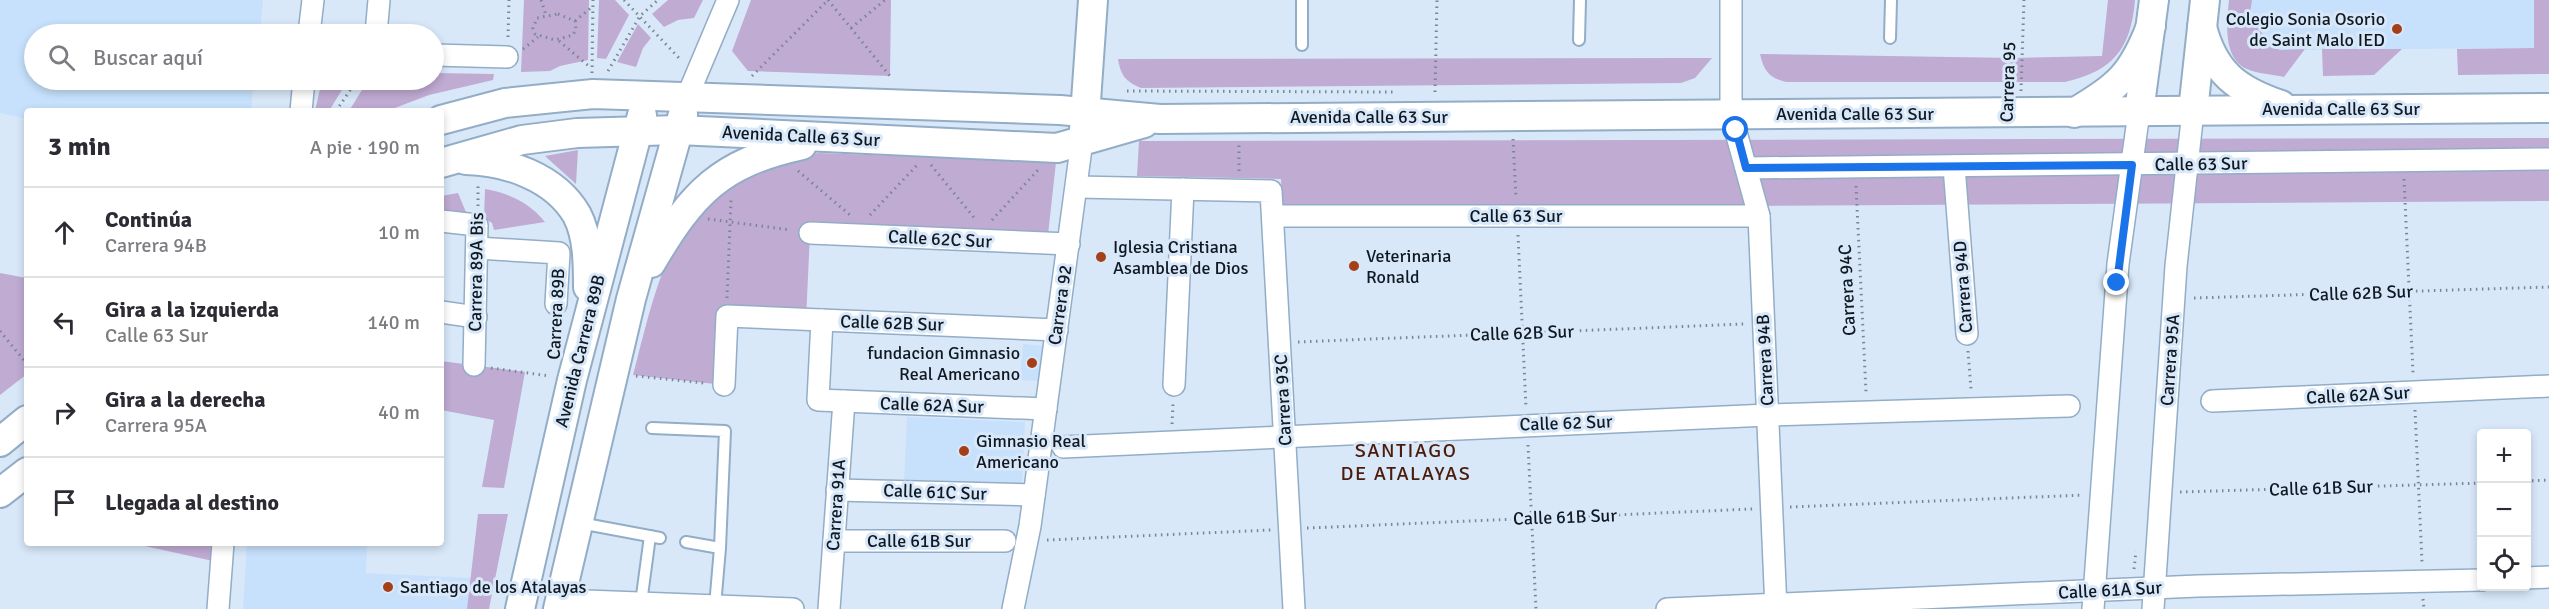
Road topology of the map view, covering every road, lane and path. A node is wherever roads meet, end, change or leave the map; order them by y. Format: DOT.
graph roads {
  1 [pos="313,0"];
  2 [pos="379,0"];
  3 [pos="540,0"];
  4 [pos="593,0"];
  5 [pos="624,0"];
  6 [pos="658,0"];
  7 [pos="728,0"];
  8 [pos="828,0"];
  9 [pos="885,0"];
  10 [pos="1093,0"];
  11 [pos="1302,0"];
  12 [pos="1437,0"];
  13 [pos="1580,0"];
  14 [pos="1731,0"];
  15 [pos="1891,0"];
  16 [pos="2024,0"];
  17 [pos="593,7"];
  18 [pos="2152,13"];
  19 [pos="2204,14"];
  20 [pos="546,15"];
  21 [pos="640,16"];
  22 [pos="575,21"];
  23 [pos="310,24"];
  24 [pos="377,24"];
  25 [pos="851,28"];
  26 [pos="1890,38"];
  27 [pos="558,40"];
  28 [pos="1578,40"];
  29 [pos="1302,45"];
  30 [pos="444,55"];
  31 [pos="507,57"];
  32 [pos="680,58"];
  33 [pos="592,68"];
  34 [pos="752,76"];
  35 [pos="890,76"];
  36 [pos="605,77"];
  37 [pos="592,78"];
  38 [pos="303,90"];
  39 [pos="350,90"];
  40 [pos="1435,92"];
  41 [pos="647,95"];
  42 [pos="687,97"];
  43 [pos="301,108"];
  44 [pos="338,108"];
  45 [pos="2549,108"];
  46 [pos="2294,109"];
  47 [pos="2193,111"];
  48 [pos="1086,112"];
  49 [pos="2139,112"];
  50 [pos="2019,113"];
  51 [pos="2074,113"];
  52 [pos="1731,114"];
  53 [pos="444,119"];
  54 [pos="1161,119"];
  55 [pos="678,130"];
  56 [pos="638,131"];
  57 [pos="1513,131"];
  58 [pos="836,138"];
  59 [pos="1082,141"];
  60 [pos="2549,159"];
  61 [pos="445,162"];
  62 [pos="1046,162"];
  63 [pos="2132,165"];
  64 [pos="2187,165"];
  65 [pos="1954,166"];
  66 [pos="1855,167"];
  67 [pos="794,168"];
  68 [pos="1746,168"];
  69 [pos="478,178"];
  70 [pos="1077,187"];
  71 [pos="1183,189"];
  72 [pos="732,190"];
  73 [pos="869,216"];
  74 [pos="1273,216"];
  75 [pos="1517,216"];
  76 [pos="1759,216"];
  77 [pos="700,218"];
  78 [pos="853,218"];
  79 [pos="444,221"];
  80 [pos="977,221"];
  81 [pos="992,221"];
  82 [pos="730,222"];
  83 [pos="477,225"];
  84 [pos="810,233"];
  85 [pos="1069,244"];
  86 [pos="477,248"];
  87 [pos="2549,287"];
  88 [pos="631,299"];
  89 [pos="2174,299"];
  90 [pos="556,304"];
  91 [pos="444,312"];
  92 [pos="727,316"];
  93 [pos="476,317"];
  94 [pos="588,319"];
  95 [pos="822,320"];
  96 [pos="1764,323"];
  97 [pos="1057,330"];
  98 [pos="0,331"];
  99 [pos="1522,333"];
  100 [pos="1967,334"];
  101 [pos="1280,343"];
  102 [pos="553,355"];
  103 [pos="24,360"];
  104 [pos="474,365"];
  105 [pos="553,366"];
  106 [pos="633,375"];
  107 [pos="552,376"];
  108 [pos="558,377"];
  109 [pos="724,385"];
  110 [pos="1174,385"];
  111 [pos="2549,386"];
  112 [pos="843,401"];
  113 [pos="2212,401"];
  114 [pos="2068,406"];
  115 [pos="1046,409"];
  116 [pos="1973,409"];
  117 [pos="1867,412"];
  118 [pos="1768,415"];
  119 [pos="24,422"];
  120 [pos="1527,424"];
  121 [pos="652,428"];
  122 [pos="1285,435"];
  123 [pos="0,441"];
  124 [pos="1172,441"];
  125 [pos="1063,447"];
  126 [pos="24,474"];
  127 [pos="2549,480"];
  128 [pos="2531,481"];
  129 [pos="2477,483"];
  130 [pos="837,490"];
  131 [pos="2160,492"];
  132 [pos="0,493"];
  133 [pos="2103,494"];
  134 [pos="1034,495"];
  135 [pos="1772,508"];
  136 [pos="1532,518"];
  137 [pos="577,522"];
  138 [pos="1290,529"];
  139 [pos="834,541"];
  140 [pos="1005,541"];
  141 [pos="1027,541"];
  142 [pos="686,542"];
  143 [pos="223,546"];
  144 [pos="720,548"];
  145 [pos="2549,577"];
  146 [pos="2531,578"];
  147 [pos="2477,580"];
  148 [pos="2154,599"];
  149 [pos="2094,600"];
  150 [pos="641,603"];
  151 [pos="559,604"];
  152 [pos="715,606"];
  153 [pos="1776,607"];
  154 [pos="218,609"];
  155 [pos="520,609"];
  156 [pos="793,609"];
  157 [pos="829,609"];
  158 [pos="1013,609"];
  159 [pos="1294,609"];
  160 [pos="1536,609"];
  161 [pos="1667,609"];
  1 -- 23 [label="street"];
  2 -- 24 [label="street"];
  3 -- 20 [label="path"];
  4 -- 17 [label="path"];
  5 -- 21 [label="path"];
  6 -- 21 [label="path"];
  7 -- 42 [label="street"];
  8 -- 25 [label="path"];
  8 -- 34 [label="path"];
  9 -- 25 [label="path"];
  10 -- 48 [label="main road, Carrera 92"];
  11 -- 29 [label="lane"];
  12 -- 40 [label="path"];
  13 -- 28 [label="lane"];
  14 -- 52 [label="street, Carrera 94B"];
  15 -- 26 [label="lane"];
  16 -- 50 [label="path, Carrera 95"];
  17 -- 22 [label="path"];
  17 -- 33 [label="path"];
  18 -- 49 [label="main road"];
  18 -- 51 [label="main road"];
  19 -- 46 [label="main road"];
  19 -- 47 [label="main road"];
  20 -- 22 [label="path"];
  20 -- 27 [label="path"];
  21 -- 32 [label="path"];
  21 -- 36 [label="path"];
  22 -- 27 [label="path"];
  25 -- 35 [label="path"];
  27 -- 33 [label="path"];
  30 -- 31 [label="street"];
  33 -- 37 [label="path"];
  38 -- 43 [label="street"];
  39 -- 44 [label="path"];
  41 -- 42 [label="main road, Avenida Calle 63 Sur"];
  41 -- 53 [label="main road, Avenida Calle 63 Sur"];
  41 -- 56 [label="main road, Avenida Carrera 89B"];
  42 -- 48 [label="main road, Avenida Calle 63 Sur"];
  42 -- 55 [label="main road, Avenida Carrera 89B"];
  45 -- 46 [label="main road, Avenida Calle 63 Sur"];
  46 -- 47 [label="main road, Avenida Calle 63 Sur"];
  47 -- 49 [label="main road, Avenida Calle 63 Sur"];
  47 -- 64 [label="street, Carrera 95A"];
  48 -- 54 [label="main road, Avenida Calle 63 Sur"];
  48 -- 59 [label="main road, Carrera 92"];
  49 -- 51 [label="main road, Avenida Calle 63 Sur"];
  49 -- 63 [label="street"];
  50 -- 51 [label="main road, Avenida Calle 63 Sur"];
  50 -- 52 [label="main road, Avenida Calle 63 Sur"];
  52 -- 54 [label="main road, Avenida Calle 63 Sur"];
  52 -- 68 [label="street, Carrera 94B"];
  54 -- 59 [label="main road, Avenida Calle 63 Sur"];
  55 -- 56 [label="main road, Avenida Calle 63 Sur"];
  55 -- 58 [label="main road, Avenida Calle 63 Sur"];
  55 -- 88 [label="main road, Avenida Carrera 89B"];
  56 -- 61 [label="main road, Avenida Calle 63 Sur"];
  56 -- 94 [label="main road, Avenida Carrera 89B"];
  57 -- 75 [label="path"];
  58 -- 59 [label="main road, Avenida Calle 63 Sur"];
  58 -- 88 [label="main road"];
  59 -- 70 [label="street, Carrera 92"];
  60 -- 64 [label="street, Calle 63 Sur"];
  61 -- 94 [label="main road"];
  62 -- 81 [label="path"];
  63 -- 64 [label="street, Calle 63 Sur"];
  63 -- 65 [label="street, Calle 63 Sur"];
  63 -- 133 [label="street"];
  64 -- 89 [label="street, Carrera 95A"];
  65 -- 66 [label="street, Calle 63 Sur"];
  65 -- 100 [label="street, Carrera 94D"];
  66 -- 68 [label="street, Calle 63 Sur"];
  66 -- 117 [label="path, Carrera 94C"];
  67 -- 78 [label="path"];
  68 -- 76 [label="street, Carrera 94B"];
  69 -- 83 [label="path, Carrera 89A Bis"];
  70 -- 71 [label="street"];
  70 -- 85 [label="street, Carrera 92"];
  71 -- 74 [label="street, Carrera 93C"];
  71 -- 110 [label="street"];
  72 -- 82 [label="path"];
  73 -- 80 [label="path"];
  74 -- 75 [label="street, Calle 63 Sur"];
  74 -- 101 [label="street, Carrera 93C"];
  75 -- 76 [label="street, Calle 63 Sur"];
  75 -- 99 [label="path"];
  76 -- 96 [label="street, Carrera 94B"];
  77 -- 82 [label="path"];
  79 -- 83 [label="street"];
  82 -- 84 [label="path"];
  82 -- 92 [label="path"];
  83 -- 86 [label="street, Carrera 89A Bis"];
  84 -- 85 [label="street, Calle 62C Sur"];
  85 -- 97 [label="street, Carrera 92"];
  86 -- 90 [label="street, Carrera 89B"];
  86 -- 93 [label="street, Carrera 89A Bis"];
  87 -- 89 [label="path, Calle 62B Sur"];
  88 -- 137 [label="main road, Avenida Carrera 89B"];
  89 -- 131 [label="street, Carrera 95A"];
  90 -- 102 [label="path, Carrera 89B"];
  91 -- 93 [label="street"];
  92 -- 95 [label="street, Calle 62B Sur"];
  92 -- 109 [label="street"];
  93 -- 104 [label="street, Carrera 89A Bis"];
  94 -- 155 [label="main road, Avenida Carrera 89B"];
  95 -- 97 [label="street, Calle 62B Sur"];
  95 -- 112 [label="street, Calle 62A Sur"];
  96 -- 99 [label="path, Calle 62B Sur"];
  96 -- 118 [label="street, Carrera 94B"];
  97 -- 115 [label="street, Carrera 92"];
  98 -- 103 [label="path"];
  99 -- 101 [label="path, Calle 62B Sur"];
  99 -- 120 [label="path"];
  100 -- 116 [label="path, Carrera 94D"];
  101 -- 122 [label="street, Carrera 93C"];
  104 -- 107 [label="path"];
  105 -- 107 [label="path, Carrera 89B"];
  106 -- 109 [label="path"];
  107 -- 108 [label="path"];
  110 -- 124 [label="path"];
  111 -- 113 [label="street, Calle 62A Sur"];
  112 -- 115 [label="street, Calle 62A Sur"];
  112 -- 130 [label="street, Carrera 91A"];
  114 -- 116 [label="street, Calle 62 Sur"];
  115 -- 134 [label="street, Carrera 92"];
  116 -- 117 [label="street, Calle 62 Sur"];
  117 -- 118 [label="street, Calle 62 Sur"];
  118 -- 120 [label="street, Calle 62 Sur"];
  118 -- 135 [label="street, Carrera 94B"];
  119 -- 123 [label="main road"];
  120 -- 122 [label="street, Calle 62 Sur"];
  120 -- 136 [label="path"];
  121 -- 144 [label="lane"];
  122 -- 124 [label="street, Calle 62 Sur"];
  122 -- 138 [label="street, Carrera 93C"];
  124 -- 125 [label="street, Calle 62 Sur"];
  126 -- 132 [label="main road"];
  127 -- 128 [label="path"];
  129 -- 131 [label="path, Calle 61B Sur"];
  130 -- 134 [label="street, Calle 61C Sur"];
  130 -- 139 [label="street, Carrera 91A"];
  131 -- 148 [label="street, Carrera 95A"];
  133 -- 135 [label="path, Calle 61B Sur"];
  133 -- 149 [label="street"];
  134 -- 141 [label="street, Carrera 92"];
  135 -- 136 [label="path, Calle 61B Sur"];
  135 -- 153 [label="street, Carrera 94B"];
  136 -- 138 [label="path, Calle 61B Sur"];
  136 -- 160 [label="path"];
  137 -- 150 [label="lane"];
  137 -- 151 [label="main road, Avenida Carrera 89B"];
  138 -- 141 [label="path, Calle 61B Sur"];
  138 -- 159 [label="street, Carrera 93C"];
  139 -- 140 [label="street, Calle 61B Sur"];
  139 -- 157 [label="street, Carrera 91A"];
  141 -- 158 [label="street, Carrera 92"];
  142 -- 144 [label="lane"];
  143 -- 154 [label="street"];
  144 -- 152 [label="lane"];
  145 -- 146 [label="street"];
  147 -- 148 [label="street, Calle 61A Sur"];
  148 -- 149 [label="street, Calle 61A Sur"];
  149 -- 153 [label="street, Calle 61A Sur"];
  150 -- 151 [label="street"];
  150 -- 152 [label="street"];
  152 -- 156 [label="street"];
  153 -- 161 [label="street, Calle 61A Sur"];
}
